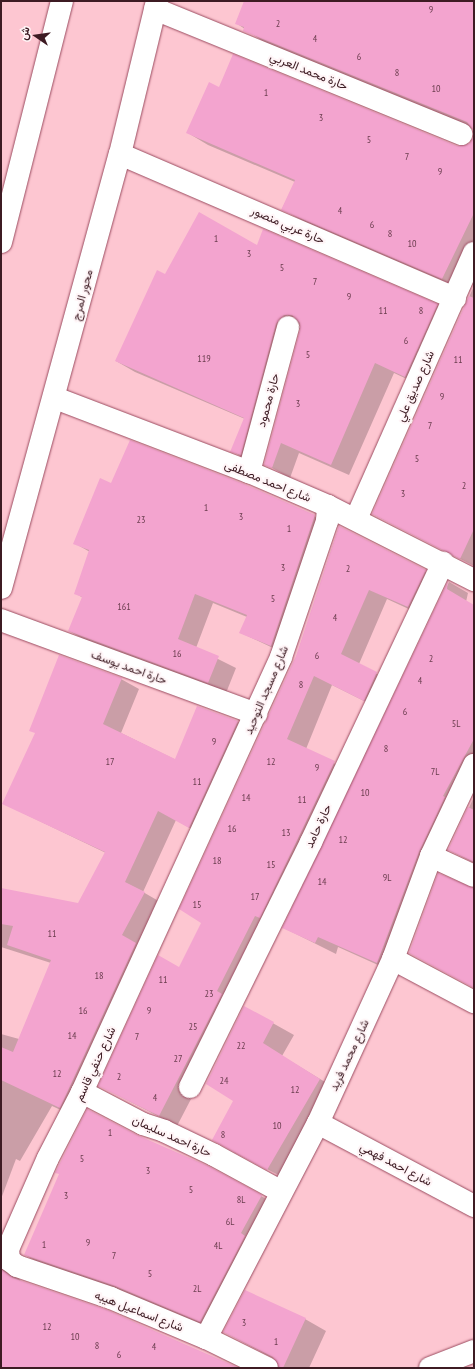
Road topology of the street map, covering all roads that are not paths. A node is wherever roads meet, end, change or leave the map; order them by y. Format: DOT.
graph roads {
  1 [pos="62,1"];
  2 [pos="156,5"];
  3 [pos="462,134"];
  4 [pos="120,154"];
  5 [pos="1,242"];
  6 [pos="474,253"];
  7 [pos="454,298"];
  8 [pos="288,327"];
  9 [pos="55,398"];
  10 [pos="249,472"];
  11 [pos="328,506"];
  12 [pos="356,519"];
  13 [pos="442,563"];
  14 [pos="474,579"];
  15 [pos="1,588"];
  16 [pos="1,620"];
  17 [pos="256,714"];
  18 [pos="474,765"];
  19 [pos="431,856"];
  20 [pos="185,867"];
  21 [pos="474,876"];
  22 [pos="393,958"];
  23 [pos="474,1002"];
  24 [pos="190,1087"];
  25 [pos="82,1092"];
  26 [pos="318,1123"];
  27 [pos="282,1192"];
  28 [pos="474,1206"];
  29 [pos="9,1260"];
  30 [pos="206,1338"];
  31 [pos="463,1359"];
  32 [pos="267,1368"];
  33 [pos="430,1368"];
  1 -- 5 [label="street"];
  2 -- 3 [label="street, حارة محمد العربي"];
  2 -- 4 [label="street, محور المرج"];
  4 -- 7 [label="street, حارة عربي منصور"];
  4 -- 9 [label="street, محور المرج"];
  6 -- 7 [label="street, شارع صديق علي"];
  7 -- 12 [label="street, شارع صديق علي"];
  8 -- 10 [label="street, حارة محمود"];
  9 -- 10 [label="street, شارع احمد مصطفى"];
  9 -- 15 [label="street, محور المرج"];
  10 -- 11 [label="street, شارع احمد مصطفى"];
  11 -- 12 [label="street, شارع احمد مصطفى"];
  11 -- 17 [label="street, شارع مسجد التوحيد"];
  12 -- 13 [label="street, شارع احمد مصطفى"];
  13 -- 14 [label="street, شارع احمد مصطفى"];
  13 -- 24 [label="street, حارة حامد"];
  16 -- 17 [label="street, حارة احمد يوسف"];
  17 -- 20 [label="street, شارع مسجد التوحيد"];
  18 -- 19 [label="street, شارع محمد فريد"];
  19 -- 21 [label="street"];
  19 -- 22 [label="street, شارع محمد فريد"];
  20 -- 25 [label="street, شارع حنفي قاسم"];
  22 -- 23 [label="street"];
  22 -- 26 [label="street, شارع محمد فريد"];
  25 -- 27 [label="street, حارة احمد سليمان"];
  25 -- 29 [label="street, شارع حنفي قاسم"];
  26 -- 27 [label="street, شارع محمد فريد"];
  26 -- 28 [label="street, شارع احمد فهمي"];
  27 -- 30 [label="street, شارع محمد فريد"];
  29 -- 30 [label="street, شارع اسماعيل هيبه"];
  30 -- 32 [label="street, شارع اسماعيل هيبه"];
  31 -- 33 [label="street"];
}
